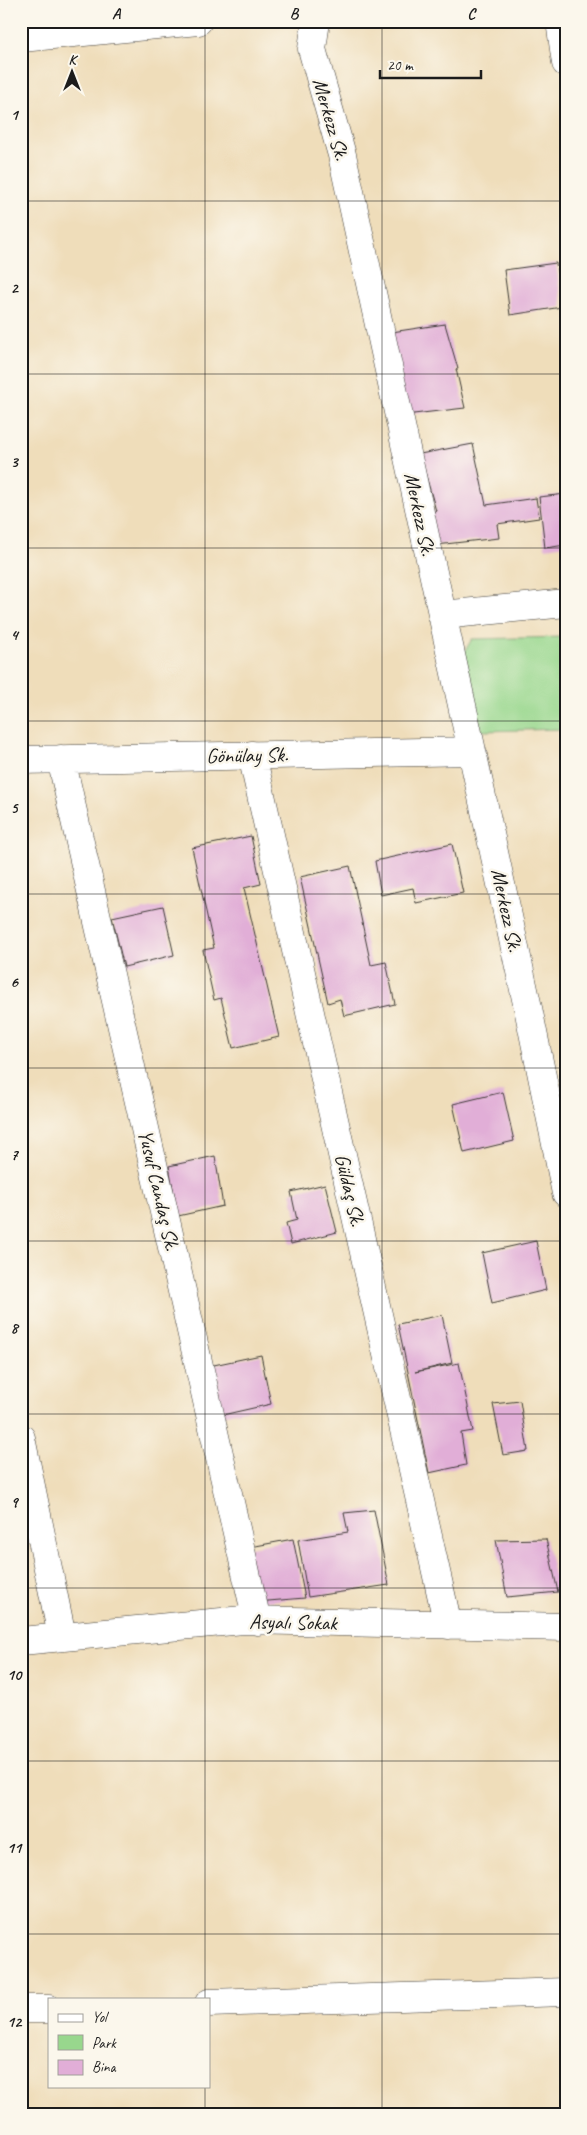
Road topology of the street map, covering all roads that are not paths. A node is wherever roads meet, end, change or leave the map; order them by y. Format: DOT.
graph roads {
  1 [pos="198,21"];
  2 [pos="316,21"];
  3 [pos="560,21"];
  4 [pos="21,38"];
  5 [pos="566,62"];
  6 [pos="566,603"];
  7 [pos="442,615"];
  8 [pos="472,750"];
  9 [pos="252,755"];
  10 [pos="61,759"];
  11 [pos="21,760"];
  12 [pos="566,1193"];
  13 [pos="21,1438"];
  14 [pos="257,1621"];
  15 [pos="448,1625"];
  16 [pos="566,1627"];
  17 [pos="62,1636"];
  18 [pos="21,1641"];
  19 [pos="566,1992"];
  20 [pos="210,2003"];
  21 [pos="48,2008"];
  22 [pos="21,2009"];
  1 -- 4 [label="street"];
  2 -- 7 [label="street, Merkezz Sk."];
  3 -- 5 [label="street"];
  6 -- 7 [label="street"];
  7 -- 8 [label="street, Merkezz Sk."];
  8 -- 9 [label="street, Gönülay Sk."];
  8 -- 12 [label="street, Merkezz Sk."];
  9 -- 10 [label="street, Gönülay Sk."];
  9 -- 15 [label="street, Güldaş Sk."];
  10 -- 11 [label="street, Gönülay Sk."];
  10 -- 14 [label="street, Yusuf Candaş Sk."];
  13 -- 17 [label="street"];
  14 -- 15 [label="street, Asyalı Sokak"];
  14 -- 17 [label="street, Asyalı Sokak"];
  15 -- 16 [label="street, Asyalı Sokak"];
  17 -- 18 [label="street, Asyalı Sokak"];
  19 -- 20 [label="street"];
  21 -- 22 [label="street"];
}
